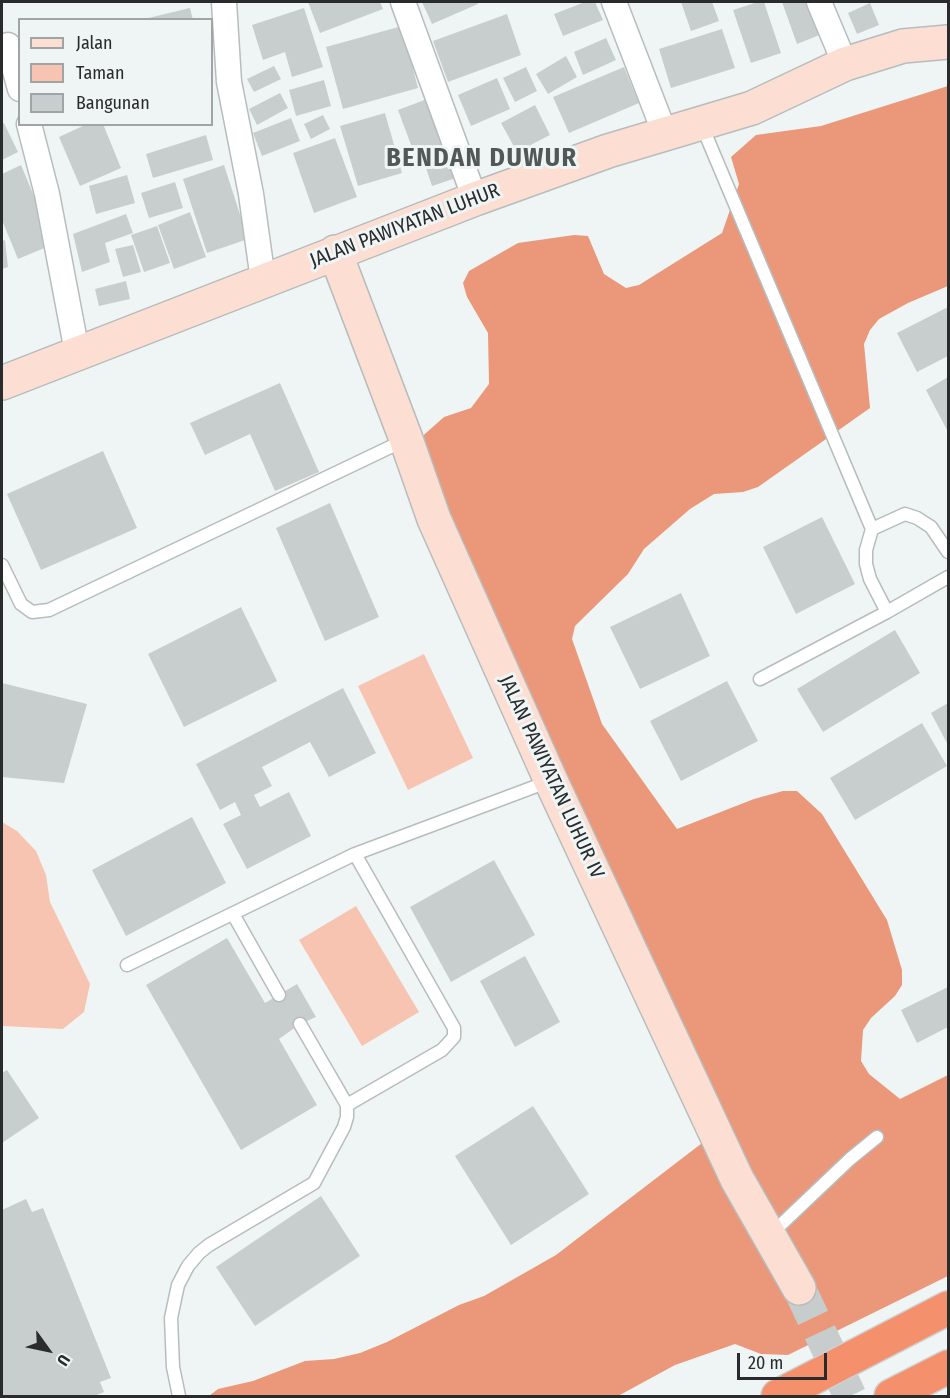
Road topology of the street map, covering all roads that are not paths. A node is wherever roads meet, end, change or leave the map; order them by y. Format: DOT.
graph roads {
  1 [pos="225,2"];
  2 [pos="403,2"];
  3 [pos="614,2"];
  4 [pos="819,2"];
  5 [pos="948,42"];
  6 [pos="8,45"];
  7 [pos="845,64"];
  8 [pos="18,81"];
  9 [pos="701,124"];
  10 [pos="30,126"];
  11 [pos="664,134"];
  12 [pos="475,199"];
  13 [pos="335,252"];
  14 [pos="263,280"];
  15 [pos="77,352"];
  16 [pos="2,383"];
  17 [pos="406,439"];
  18 [pos="872,529"];
  19 [pos="948,552"];
  20 [pos="2,565"];
  21 [pos="948,577"];
  22 [pos="888,612"];
  23 [pos="760,679"];
  24 [pos="551,780"];
  25 [pos="355,854"];
  26 [pos="233,914"];
  27 [pos="127,965"];
  28 [pos="279,995"];
  29 [pos="300,1024"];
  30 [pos="346,1106"];
  31 [pos="878,1137"];
  32 [pos="769,1235"];
  33 [pos="799,1288"];
  34 [pos="948,1308"];
  35 [pos="948,1367"];
  36 [pos="179,1396"];
  37 [pos="778,1396"];
  38 [pos="891,1396"];
  1 -- 14 [label="street"];
  2 -- 12 [label="street"];
  3 -- 11 [label="street"];
  4 -- 7 [label="street"];
  5 -- 7 [label="street, JALAN PAWIYATAN LUHUR"];
  6 -- 8 [label="street"];
  7 -- 9 [label="street, JALAN PAWIYATAN LUHUR"];
  9 -- 11 [label="street, JALAN PAWIYATAN LUHUR"];
  9 -- 18 [label="lane"];
  10 -- 15 [label="street"];
  11 -- 12 [label="street, JALAN PAWIYATAN LUHUR"];
  12 -- 13 [label="street, JALAN PAWIYATAN LUHUR"];
  13 -- 14 [label="street, JALAN PAWIYATAN LUHUR"];
  13 -- 17 [label="street, JALAN PAWIYATAN LUHUR IV"];
  14 -- 15 [label="street, JALAN PAWIYATAN LUHUR"];
  15 -- 16 [label="street, JALAN PAWIYATAN LUHUR"];
  17 -- 20 [label="lane"];
  17 -- 24 [label="street, JALAN PAWIYATAN LUHUR IV"];
  18 -- 19 [label="lane"];
  18 -- 22 [label="lane"];
  21 -- 22 [label="lane"];
  22 -- 23 [label="lane"];
  24 -- 25 [label="lane"];
  24 -- 32 [label="street, JALAN PAWIYATAN LUHUR IV"];
  25 -- 26 [label="lane"];
  25 -- 30 [label="lane"];
  26 -- 27 [label="lane"];
  26 -- 28 [label="lane"];
  29 -- 30 [label="lane"];
  30 -- 36 [label="lane"];
  31 -- 32 [label="lane"];
  32 -- 33 [label="street, JALAN PAWIYATAN LUHUR IV"];
  34 -- 37 [label="highway"];
  35 -- 38 [label="highway"];
}
